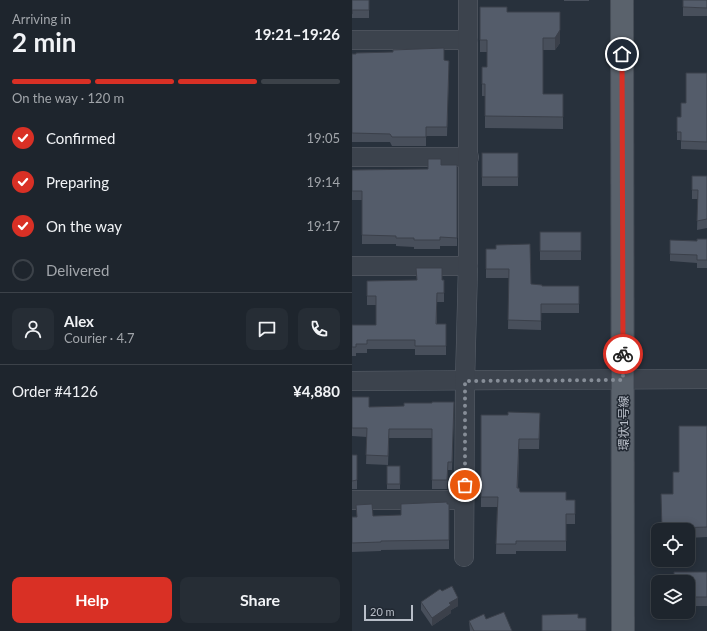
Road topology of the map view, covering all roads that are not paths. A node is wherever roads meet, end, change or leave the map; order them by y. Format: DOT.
graph roads {
  1 [pos="468,0"];
  2 [pos="622,0"];
  3 [pos="352,40"];
  4 [pos="468,40"];
  5 [pos="352,157"];
  6 [pos="469,157"];
  7 [pos="352,266"];
  8 [pos="468,266"];
  9 [pos="707,379"];
  10 [pos="623,380"];
  11 [pos="352,381"];
  12 [pos="465,381"];
  13 [pos="352,500"];
  14 [pos="464,500"];
  15 [pos="464,557"];
  16 [pos="623,631"];
  1 -- 4 [label="street"];
  2 -- 10 [label="main road, 環状1号線"];
  3 -- 4 [label="street"];
  4 -- 6 [label="street"];
  5 -- 6 [label="street"];
  6 -- 8 [label="street"];
  7 -- 8 [label="street"];
  8 -- 12 [label="street"];
  9 -- 10 [label="street"];
  10 -- 12 [label="street"];
  10 -- 16 [label="main road, 環状1号線"];
  11 -- 12 [label="street"];
  12 -- 14 [label="street"];
  13 -- 14 [label="street"];
  14 -- 15 [label="street"];
}
